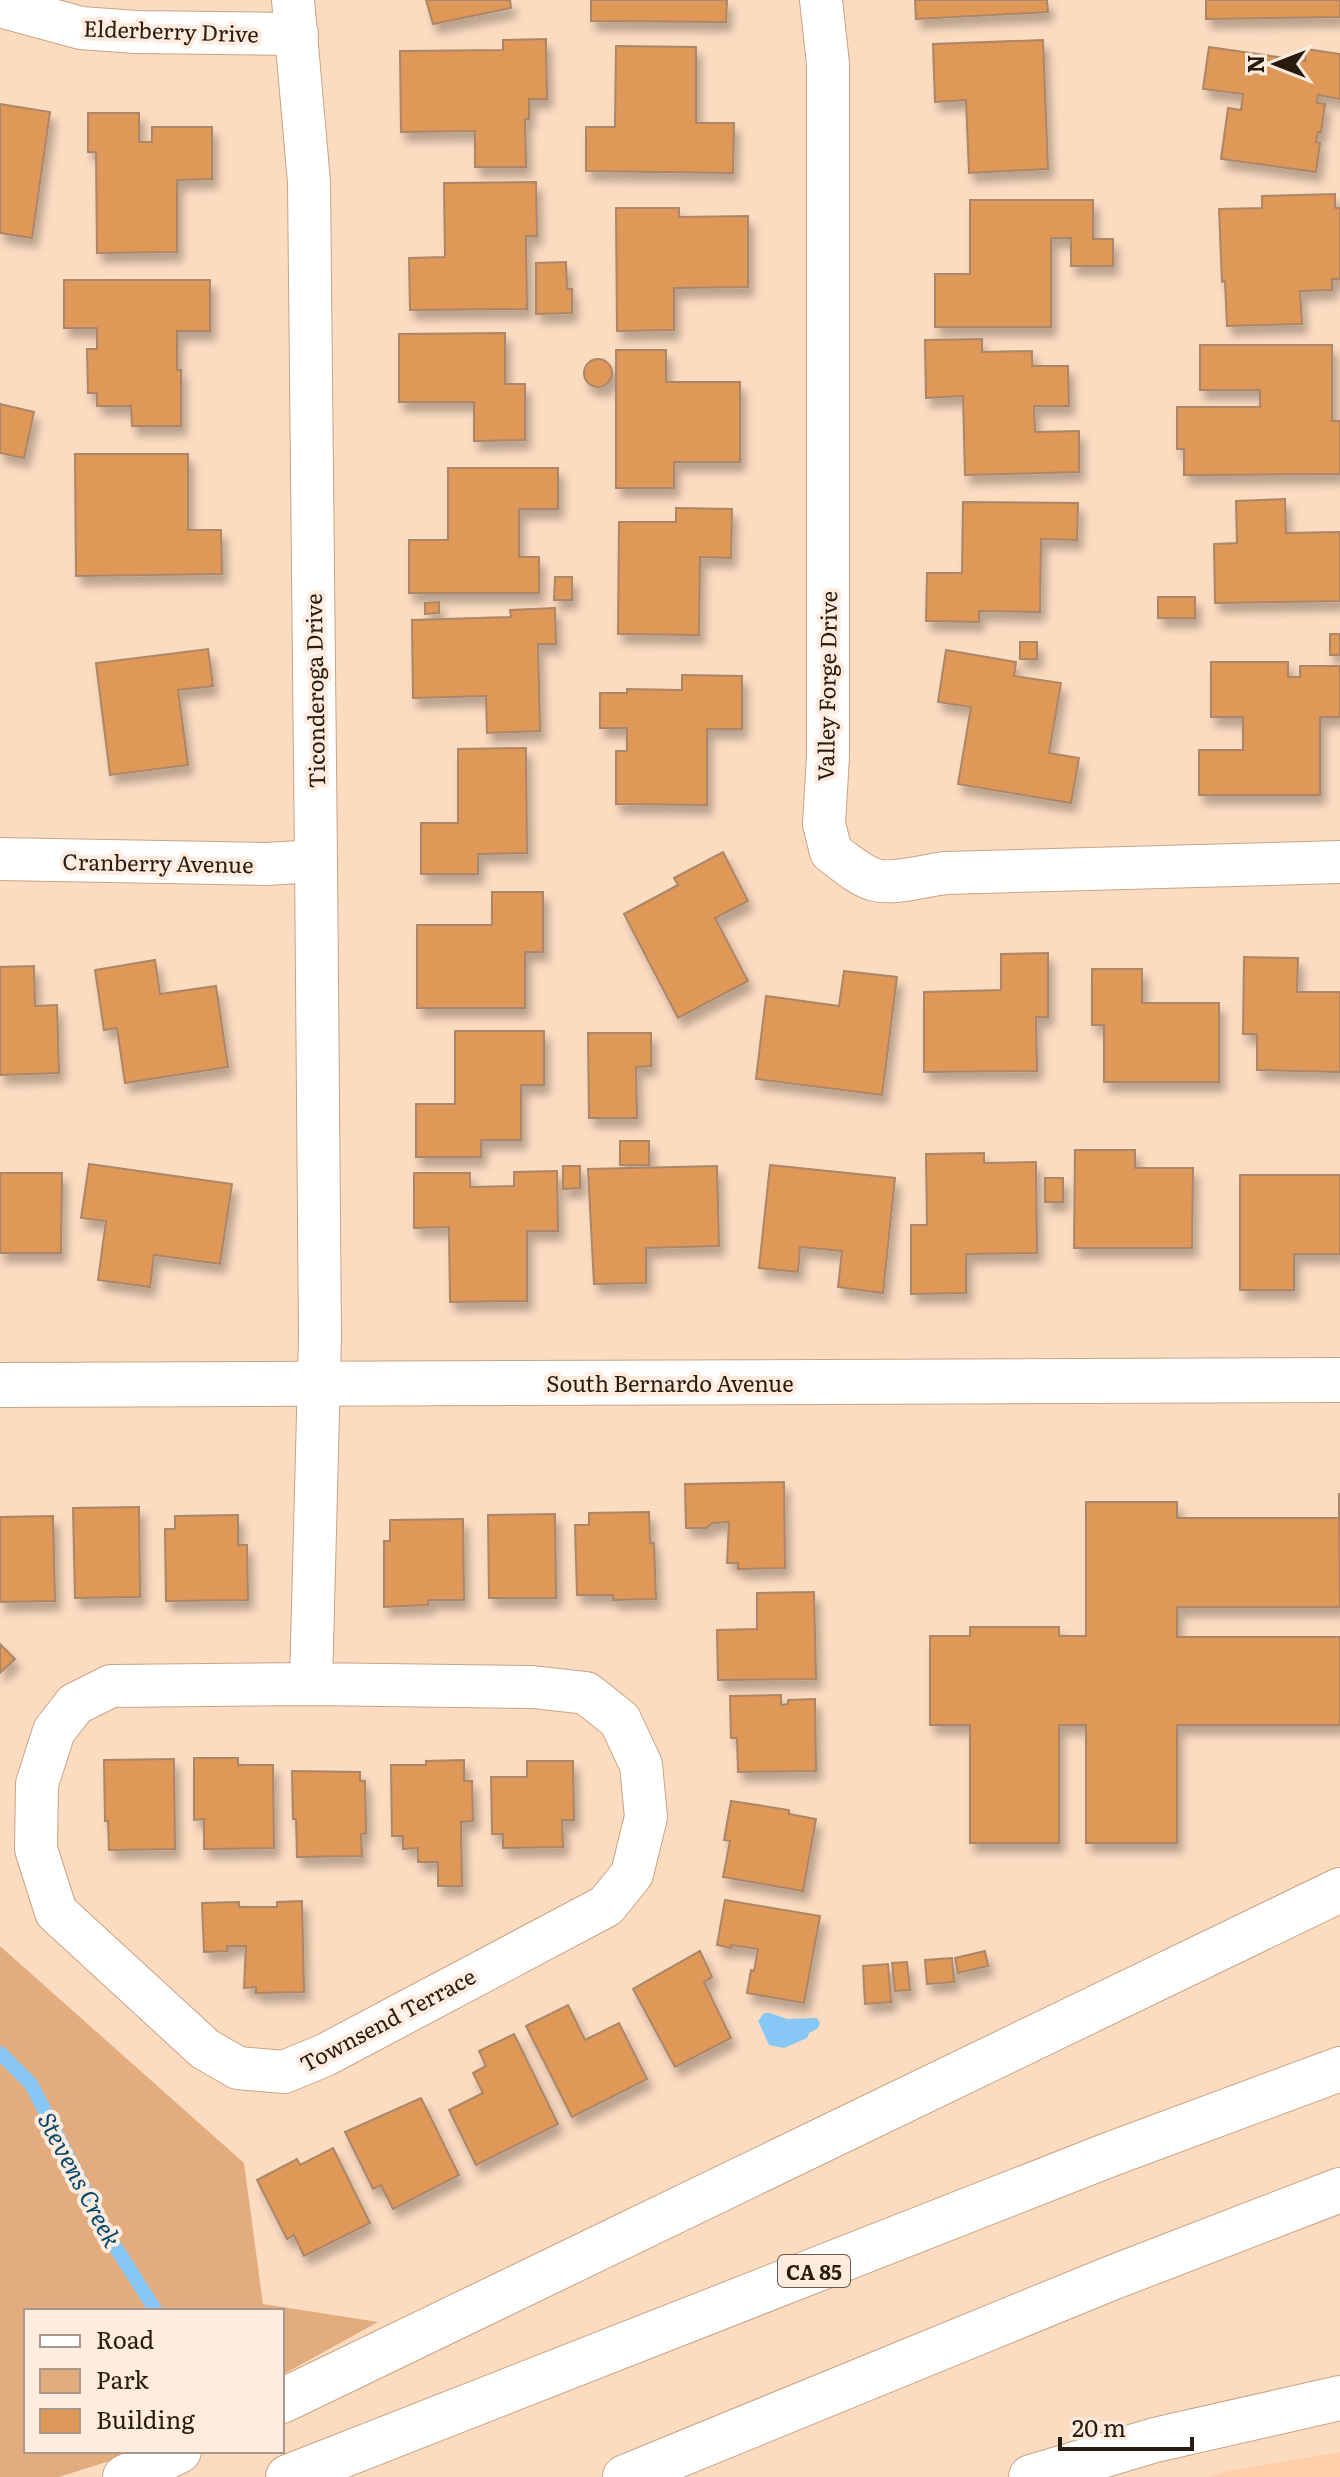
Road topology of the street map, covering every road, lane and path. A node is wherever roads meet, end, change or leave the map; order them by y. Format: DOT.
graph roads {
  1 [pos="821,0"];
  2 [pos="0,6"];
  3 [pos="295,17"];
  4 [pos="0,859"];
  5 [pos="316,861"];
  6 [pos="1340,862"];
  7 [pos="1340,1380"];
  8 [pos="318,1383"];
  9 [pos="0,1385"];
  10 [pos="311,1684"];
  11 [pos="1340,1890"];
  12 [pos="1340,2069"];
  13 [pos="1340,2190"];
  14 [pos="1340,2398"];
  15 [pos="284,2400"];
  16 [pos="175,2453"];
  17 [pos="125,2477"];
  18 [pos="288,2477"];
  19 [pos="625,2477"];
  20 [pos="1031,2477"];
  1 -- 6 [label="street, Valley Forge Drive"];
  2 -- 3 [label="street, Elderberry Drive"];
  3 -- 5 [label="street, Ticonderoga Drive"];
  4 -- 5 [label="street, Cranberry Avenue"];
  5 -- 8 [label="street, Ticonderoga Drive"];
  7 -- 8 [label="main road, South Bernardo Avenue"];
  8 -- 9 [label="main road, South Bernardo Avenue"];
  8 -- 10 [label="street"];
  10 -- 10 [label="street, Townsend Terrace"];
  11 -- 15 [label="main road"];
  12 -- 18 [label="main road, CA 85"];
  13 -- 19 [label="main road"];
  14 -- 20 [label="main road"];
  16 -- 17 [label="main road"];
}
